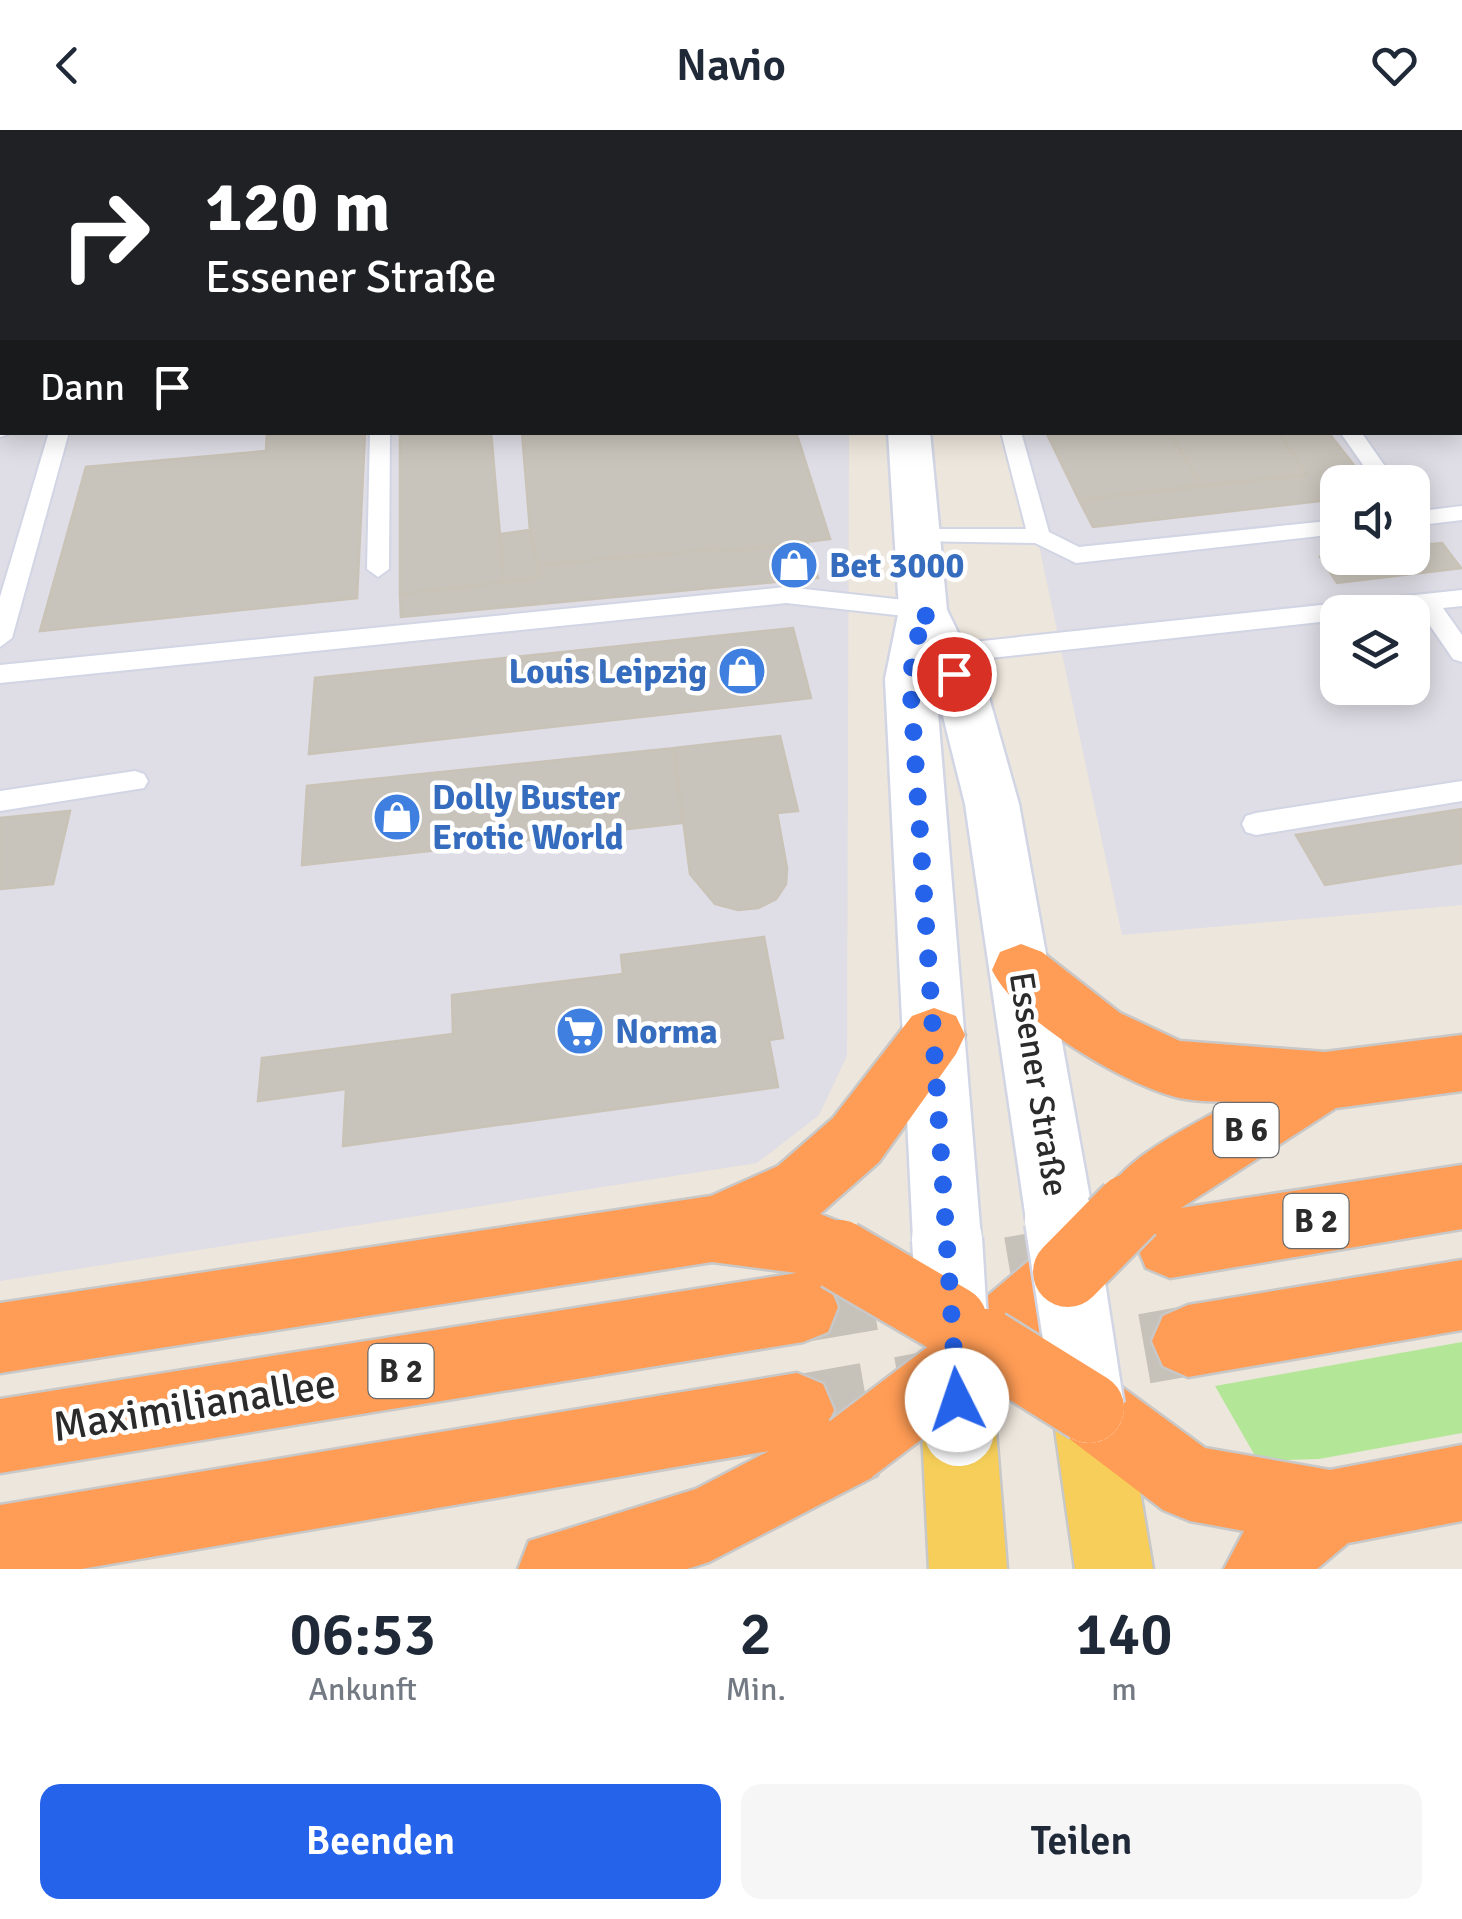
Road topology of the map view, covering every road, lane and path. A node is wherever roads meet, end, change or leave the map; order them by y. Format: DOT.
graph roads {
  1 [pos="58,435"];
  2 [pos="380,435"];
  3 [pos="909,435"];
  4 [pos="1011,435"];
  5 [pos="1352,435"];
  6 [pos="1374,465"];
  7 [pos="1462,513"];
  8 [pos="1430,516"];
  9 [pos="1320,528"];
  10 [pos="916,536"];
  11 [pos="1039,536"];
  12 [pos="378,569"];
  13 [pos="1462,598"];
  14 [pos="1430,602"];
  15 [pos="1320,608"];
  16 [pos="1430,608"];
  17 [pos="933,632"];
  18 [pos="0,638"];
  19 [pos="1462,653"];
  20 [pos="0,674"];
  21 [pos="135,781"];
  22 [pos="1462,791"];
  23 [pos="0,801"];
  24 [pos="1256,824"];
  25 [pos="1021,970"];
  26 [pos="934,1035"];
  27 [pos="1462,1063"];
  28 [pos="1325,1082"];
  29 [pos="1462,1197"];
  30 [pos="1150,1227"];
  31 [pos="712,1230"];
  32 [pos="1064,1246"];
  33 [pos="821,1281"];
  34 [pos="1462,1294"];
  35 [pos="0,1338"];
  36 [pos="1188,1341"];
  37 [pos="963,1366"];
  38 [pos="1089,1408"];
  39 [pos="824,1430"];
  40 [pos="0,1436"];
  41 [pos="1462,1483"];
  42 [pos="1330,1508"];
  43 [pos="0,1544"];
  44 [pos="557,1569"];
  45 [pos="968,1569"];
  46 [pos="1114,1569"];
  47 [pos="1263,1569"];
  1 -- 18 [label="lane"];
  2 -- 12 [label="lane"];
  3 -- 10 [label="main road, Essener Straße"];
  4 -- 11 [label="lane"];
  5 -- 6 [label="lane"];
  7 -- 8 [label="lane"];
  9 -- 11 [label="lane"];
  10 -- 11 [label="lane"];
  10 -- 17 [label="main road, Essener Straße"];
  13 -- 14 [label="lane"];
  15 -- 17 [label="lane"];
  16 -- 19 [label="lane"];
  17 -- 20 [label="lane"];
  17 -- 25 [label="main road, Essener Straße"];
  17 -- 26 [label="main road, Essener Straße"];
  21 -- 23 [label="lane"];
  22 -- 24 [label="lane"];
  25 -- 28 [label="highway"];
  25 -- 32 [label="main road, Essener Straße"];
  26 -- 31 [label="highway"];
  26 -- 37 [label="main road, Essener Straße, bridge"];
  27 -- 28 [label="highway, B 6"];
  28 -- 30 [label="highway, B 6"];
  29 -- 30 [label="highway, B 2"];
  30 -- 32 [label="highway, B 6, bridge"];
  31 -- 33 [label="highway"];
  31 -- 35 [label="highway"];
  32 -- 37 [label="highway"];
  32 -- 38 [label="main road, Essener Straße, bridge"];
  33 -- 37 [label="highway, bridge"];
  33 -- 40 [label="highway, Maximilianallee / B 2"];
  34 -- 36 [label="highway"];
  37 -- 38 [label="highway, bridge"];
  37 -- 39 [label="highway, bridge"];
  37 -- 45 [label="main road, Essener Straße"];
  38 -- 42 [label="highway"];
  38 -- 46 [label="main road, Essener Straße"];
  39 -- 43 [label="highway"];
  39 -- 44 [label="highway"];
  41 -- 42 [label="highway"];
  42 -- 47 [label="highway"];
}
